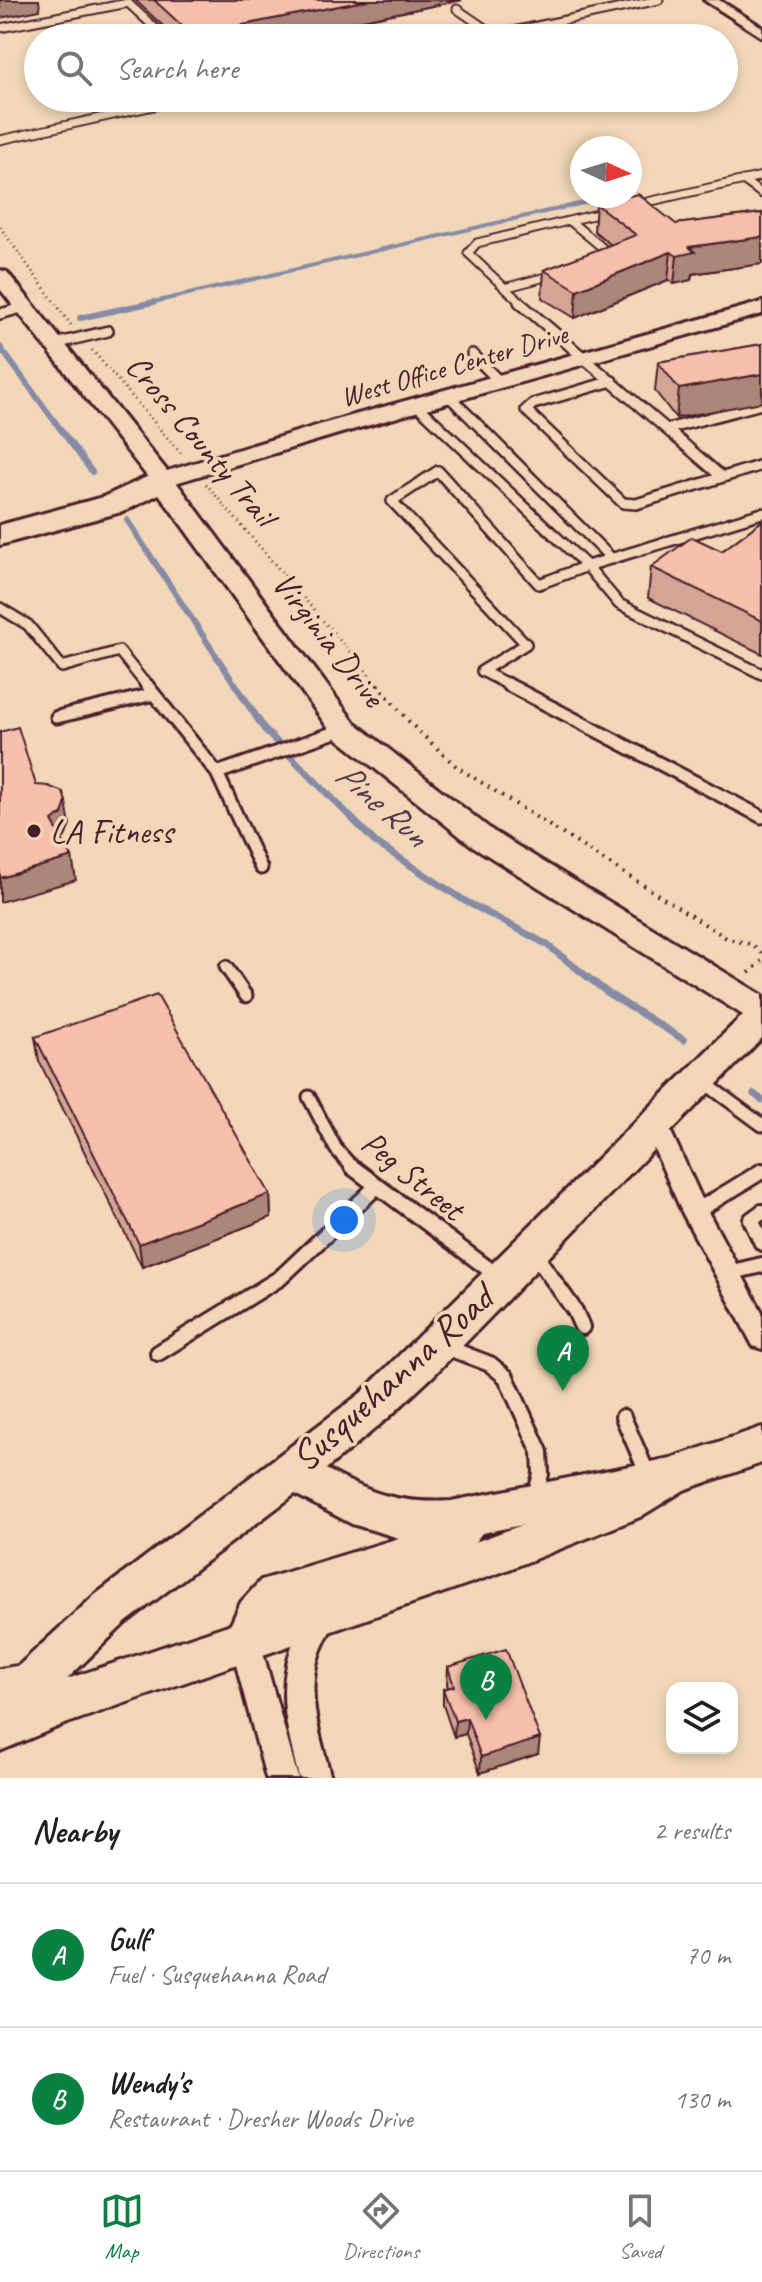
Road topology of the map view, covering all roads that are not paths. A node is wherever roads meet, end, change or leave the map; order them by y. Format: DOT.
graph roads {
  1 [pos="659,0"];
  2 [pos="710,0"];
  3 [pos="457,9"];
  4 [pos="151,24"];
  5 [pos="479,24"];
  6 [pos="547,24"];
  7 [pos="0,28"];
  8 [pos="762,33"];
  9 [pos="127,112"];
  10 [pos="0,140"];
  11 [pos="762,176"];
  12 [pos="743,180"];
  13 [pos="762,194"];
  14 [pos="642,204"];
  15 [pos="642,206"];
  16 [pos="624,208"];
  17 [pos="652,213"];
  18 [pos="570,221"];
  19 [pos="605,262"];
  20 [pos="562,273"];
  21 [pos="0,276"];
  22 [pos="504,288"];
  23 [pos="25,307"];
  24 [pos="762,308"];
  25 [pos="0,314"];
  26 [pos="108,331"];
  27 [pos="54,344"];
  28 [pos="472,354"];
  29 [pos="584,358"];
  30 [pos="612,381"];
  31 [pos="500,382"];
  32 [pos="449,396"];
  33 [pos="762,404"];
  34 [pos="417,405"];
  35 [pos="667,429"];
  36 [pos="762,465"];
  37 [pos="722,477"];
  38 [pos="162,480"];
  39 [pos="0,513"];
  40 [pos="762,513"];
  41 [pos="0,535"];
  42 [pos="612,559"];
  43 [pos="587,566"];
  44 [pos="0,608"];
  45 [pos="762,674"];
  46 [pos="154,694"];
  47 [pos="57,717"];
  48 [pos="344,729"];
  49 [pos="217,773"];
  50 [pos="762,817"];
  51 [pos="261,868"];
  52 [pos="226,967"];
  53 [pos="246,996"];
  54 [pos="762,1014"];
  55 [pos="701,1080"];
  56 [pos="309,1097"];
  57 [pos="762,1125"];
  58 [pos="656,1126"];
  59 [pos="762,1171"];
  60 [pos="375,1188"];
  61 [pos="695,1212"];
  62 [pos="762,1212"];
  63 [pos="762,1243"];
  64 [pos="531,1249"];
  65 [pos="762,1265"];
  66 [pos="728,1273"];
  67 [pos="501,1278"];
  68 [pos="582,1327"];
  69 [pos="762,1338"];
  70 [pos="438,1344"];
  71 [pos="158,1353"];
  72 [pos="623,1417"];
  73 [pos="762,1445"];
  74 [pos="293,1471"];
  75 [pos="661,1478"];
  76 [pos="533,1504"];
  77 [pos="488,1513"];
  78 [pos="324,1614"];
  79 [pos="245,1642"];
  80 [pos="47,1667"];
  81 [pos="0,1676"];
  82 [pos="0,1713"];
  83 [pos="0,1729"];
  84 [pos="282,1778"];
  85 [pos="315,1778"];
  1 -- 6 [label="lane"];
  2 -- 8 [label="street"];
  3 -- 5 [label="lane"];
  4 -- 7 [label="lane"];
  9 -- 10 [label="lane"];
  11 -- 12 [label="lane"];
  12 -- 13 [label="lane"];
  12 -- 14 [label="lane"];
  15 -- 17 [label="lane"];
  16 -- 18 [label="lane"];
  18 -- 19 [label="lane"];
  18 -- 22 [label="lane"];
  20 -- 22 [label="lane"];
  21 -- 23 [label="street, Virginia Drive"];
  22 -- 29 [label="lane"];
  23 -- 25 [label="lane"];
  23 -- 27 [label="street, Virginia Drive"];
  24 -- 29 [label="street, West Office Center Drive"];
  26 -- 27 [label="lane"];
  27 -- 38 [label="street, Virginia Drive"];
  28 -- 31 [label="lane"];
  29 -- 30 [label="lane"];
  29 -- 31 [label="street, West Office Center Drive"];
  30 -- 35 [label="lane"];
  30 -- 37 [label="lane"];
  31 -- 32 [label="street, West Office Center Drive"];
  32 -- 34 [label="street, West Office Center Drive"];
  32 -- 42 [label="lane"];
  33 -- 35 [label="lane"];
  34 -- 38 [label="street, West Office Center Drive"];
  34 -- 43 [label="lane"];
  35 -- 37 [label="lane"];
  36 -- 37 [label="lane"];
  38 -- 39 [label="highway"];
  38 -- 41 [label="highway"];
  38 -- 48 [label="main road, Virginia Drive"];
  40 -- 42 [label="lane"];
  42 -- 43 [label="lane"];
  43 -- 45 [label="lane"];
  43 -- 50 [label="lane"];
  44 -- 46 [label="lane"];
  46 -- 47 [label="lane"];
  46 -- 49 [label="lane"];
  48 -- 49 [label="lane"];
  48 -- 54 [label="main road, Virginia Drive"];
  49 -- 51 [label="lane"];
  52 -- 53 [label="lane"];
  54 -- 55 [label="main road, Susquehanna Road"];
  55 -- 57 [label="lane"];
  55 -- 58 [label="main road, Susquehanna Road"];
  56 -- 60 [label="lane, Peg Street"];
  58 -- 61 [label="street"];
  58 -- 64 [label="main road, Susquehanna Road"];
  59 -- 61 [label="lane"];
  60 -- 67 [label="lane, Peg Street"];
  60 -- 71 [label="lane"];
  61 -- 66 [label="street"];
  62 -- 63 [label="lane"];
  64 -- 67 [label="main road, Susquehanna Road"];
  64 -- 68 [label="lane"];
  65 -- 66 [label="lane"];
  66 -- 69 [label="street"];
  67 -- 70 [label="main road, Susquehanna Road"];
  70 -- 74 [label="main road, Susquehanna Road"];
  70 -- 76 [label="lane"];
  72 -- 75 [label="lane"];
  73 -- 75 [label="main road"];
  74 -- 77 [label="main road"];
  74 -- 80 [label="main road, Susquehanna Road"];
  75 -- 76 [label="main road"];
  75 -- 78 [label="main road"];
  76 -- 77 [label="main road"];
  77 -- 79 [label="main road"];
  78 -- 79 [label="main road"];
  78 -- 85 [label="street"];
  79 -- 83 [label="main road"];
  79 -- 84 [label="street"];
  80 -- 81 [label="lane"];
  80 -- 82 [label="main road, Susquehanna Road"];
}
